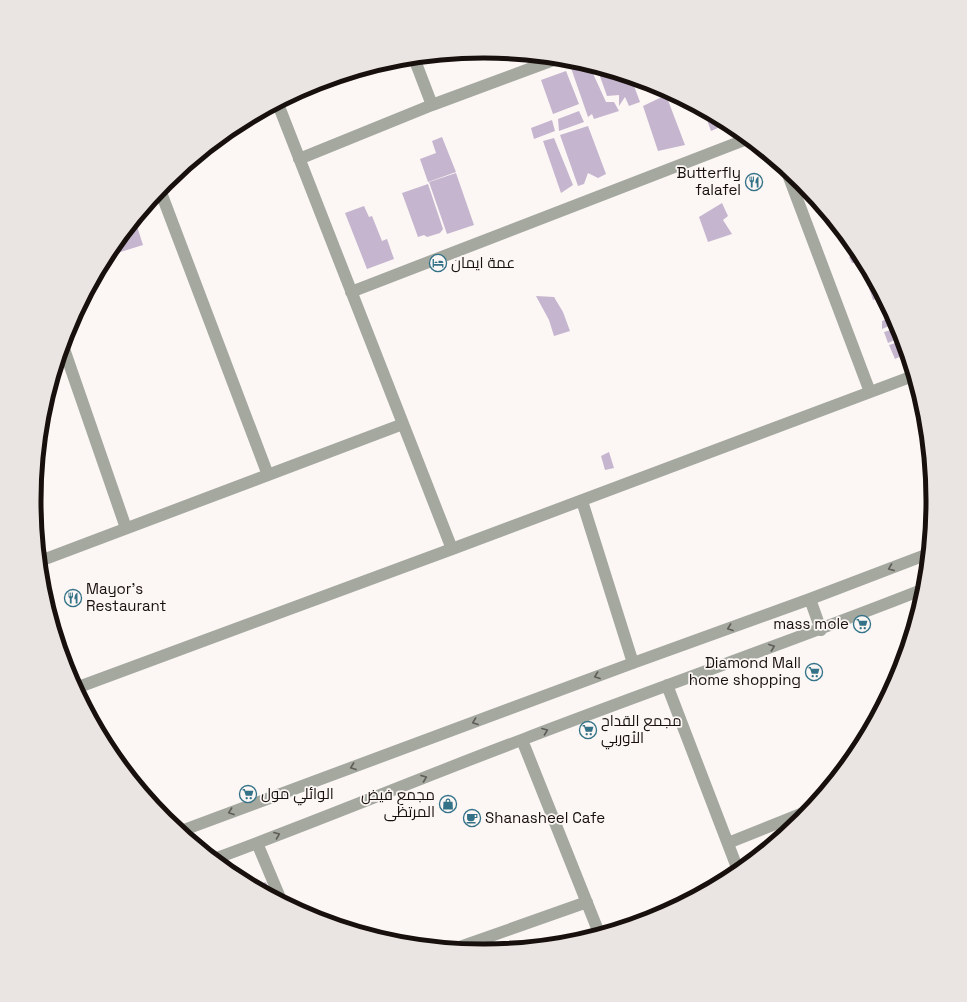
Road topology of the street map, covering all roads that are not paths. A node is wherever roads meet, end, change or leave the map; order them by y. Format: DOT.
graph roads {
  1 [pos="546,63"];
  2 [pos="416,64"];
  3 [pos="432,105"];
  4 [pos="280,108"];
  5 [pos="740,141"];
  6 [pos="299,159"];
  7 [pos="791,184"];
  8 [pos="163,197"];
  9 [pos="351,292"];
  10 [pos="66,354"];
  11 [pos="909,378"];
  12 [pos="870,392"];
  13 [pos="403,424"];
  14 [pos="268,475"];
  15 [pos="582,501"];
  16 [pos="126,528"];
  17 [pos="452,549"];
  18 [pos="922,556"];
  19 [pos="45,559"];
  20 [pos="916,592"];
  21 [pos="810,599"];
  22 [pos="821,630"];
  23 [pos="633,663"];
  24 [pos="667,685"];
  25 [pos="82,686"];
  26 [pos="522,740"];
  27 [pos="793,817"];
  28 [pos="187,829"];
  29 [pos="257,843"];
  30 [pos="728,843"];
  31 [pos="220,857"];
  32 [pos="736,864"];
  33 [pos="278,893"];
  34 [pos="586,902"];
  35 [pos="597,928"];
  36 [pos="470,944"];
  1 -- 3 [label="street"];
  2 -- 3 [label="street"];
  3 -- 6 [label="street"];
  4 -- 6 [label="street"];
  5 -- 9 [label="street"];
  6 -- 9 [label="street"];
  7 -- 12 [label="street"];
  8 -- 14 [label="street"];
  9 -- 13 [label="street"];
  10 -- 16 [label="street"];
  11 -- 12 [label="street"];
  12 -- 15 [label="street"];
  13 -- 14 [label="street"];
  13 -- 17 [label="street"];
  14 -- 16 [label="street"];
  15 -- 17 [label="street"];
  15 -- 23 [label="street"];
  16 -- 19 [label="street"];
  17 -- 25 [label="street"];
  18 -- 21 [label="street, one-way"];
  20 -- 22 [label="street"];
  21 -- 22 [label="street"];
  21 -- 23 [label="street, one-way"];
  24 -- 22 [label="street, one-way"];
  23 -- 28 [label="street, one-way"];
  26 -- 24 [label="street, one-way"];
  24 -- 30 [label="street"];
  29 -- 26 [label="street, one-way"];
  26 -- 34 [label="street"];
  27 -- 30 [label="street"];
  29 -- 31 [label="street"];
  29 -- 33 [label="street"];
  30 -- 32 [label="street"];
  34 -- 35 [label="street"];
  34 -- 36 [label="street"];
}
